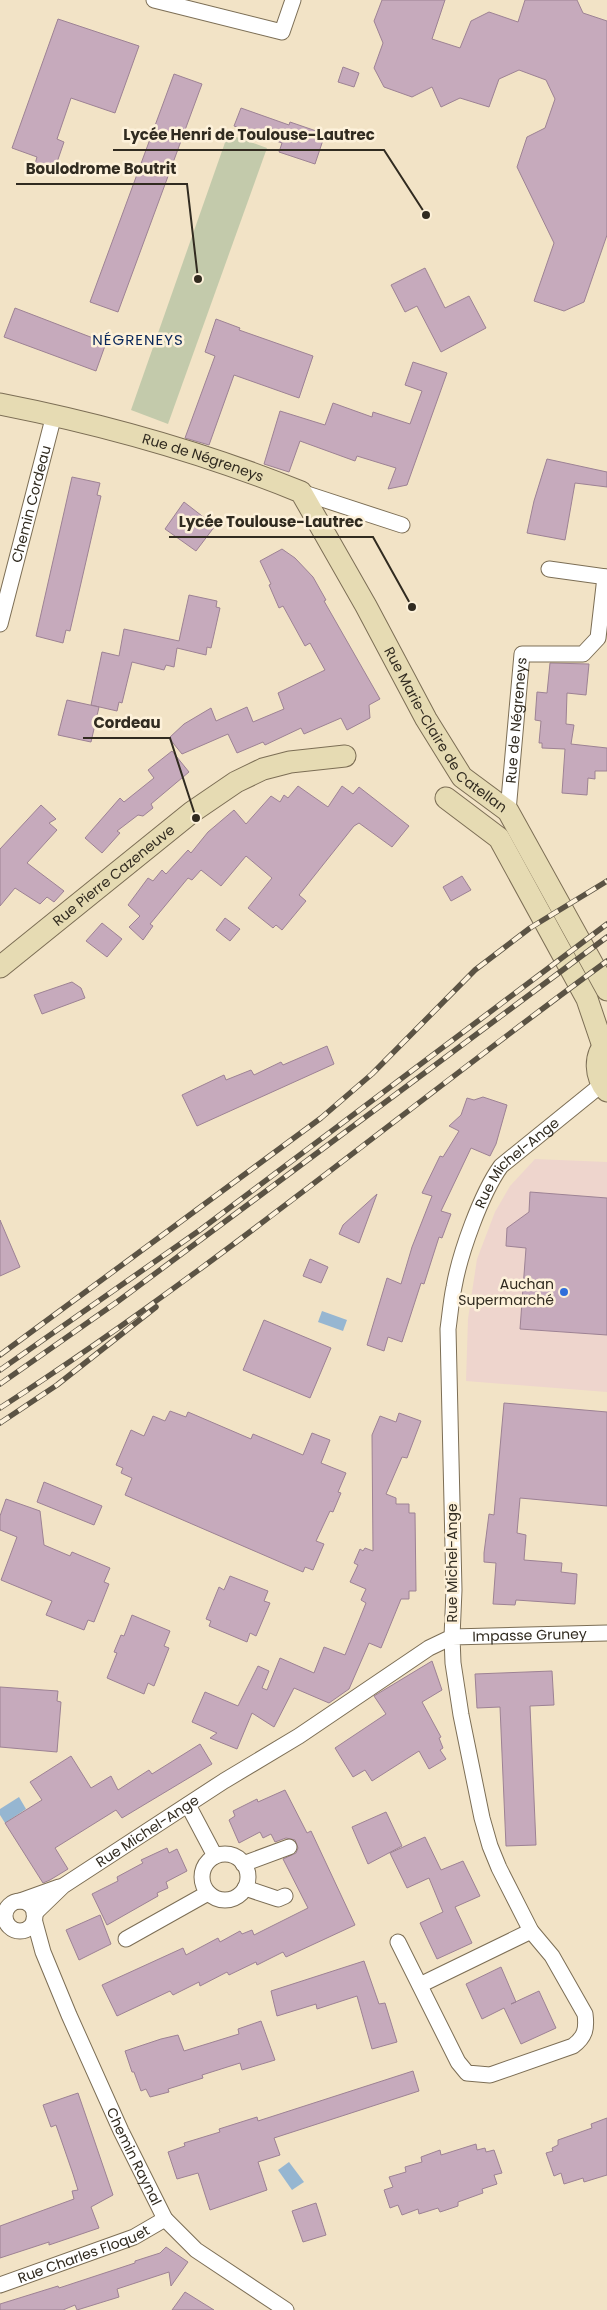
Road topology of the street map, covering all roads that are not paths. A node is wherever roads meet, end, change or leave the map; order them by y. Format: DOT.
graph roads {
  1 [pos="293,0"];
  2 [pos="161,1"];
  3 [pos="0,404"];
  4 [pos="54,415"];
  5 [pos="301,492"];
  6 [pos="402,525"];
  7 [pos="549,569"];
  8 [pos="606,577"];
  9 [pos="0,624"];
  10 [pos="345,756"];
  11 [pos="446,798"];
  12 [pos="508,811"];
  13 [pos="0,967"];
  14 [pos="607,990"];
  15 [pos="605,1044"];
  16 [pos="604,1088"];
  17 [pos="607,1633"];
  18 [pos="452,1637"];
  19 [pos="188,1805"];
  20 [pos="289,1847"];
  21 [pos="215,1856"];
  22 [pos="244,1864"];
  23 [pos="63,1886"];
  24 [pos="245,1888"];
  25 [pos="208,1893"];
  26 [pos="285,1896"];
  27 [pos="10,1903"];
  28 [pos="34,1916"];
  29 [pos="8,1924"];
  30 [pos="531,1931"];
  31 [pos="126,1939"];
  32 [pos="398,1942"];
  33 [pos="43,1952"];
  34 [pos="420,1985"];
  35 [pos="165,2219"];
  36 [pos="0,2285"];
  37 [pos="286,2310"];
  1 -- 2 [label="street"];
  3 -- 4 [label="street, Rue de Négreneys"];
  4 -- 5 [label="street, Rue de Négreneys"];
  4 -- 9 [label="street, Chemin Cordeau"];
  5 -- 6 [label="street, Rue de Négreneys"];
  5 -- 12 [label="street, Rue Marie-Claire de Catellan"];
  7 -- 8 [label="street"];
  8 -- 12 [label="street, Rue de Négreneys"];
  10 -- 13 [label="street, Rue Pierre Cazeneuve"];
  11 -- 15 [label="street"];
  12 -- 14 [label="street, Rue Marie-Claire de Catellan"];
  15 -- 16 [label="street"];
  16 -- 18 [label="street, Rue Michel-Ange"];
  17 -- 18 [label="street, Impasse Gruney"];
  18 -- 19 [label="street, Rue Michel-Ange"];
  18 -- 30 [label="street"];
  19 -- 21 [label="street"];
  19 -- 23 [label="street, Rue Michel-Ange"];
  20 -- 22 [label="street"];
  21 -- 22 [label="street"];
  21 -- 25 [label="street"];
  22 -- 24 [label="street"];
  23 -- 27 [label="street, Rue Michel-Ange"];
  23 -- 28 [label="street, Rue Michel-Ange"];
  24 -- 25 [label="street"];
  24 -- 26 [label="street"];
  25 -- 31 [label="street"];
  27 -- 28 [label="street"];
  27 -- 29 [label="street"];
  28 -- 29 [label="street, Rue Michel-Ange"];
  28 -- 33 [label="street, Chemin Raynal"];
  29 -- 33 [label="street, Chemin Raynal"];
  30 -- 34 [label="street"];
  30 -- 34 [label="street"];
  32 -- 34 [label="street"];
  33 -- 35 [label="street, Chemin Raynal"];
  35 -- 36 [label="street, Rue Charles Floquet"];
  35 -- 37 [label="street, Chemin Raynal"];
}
